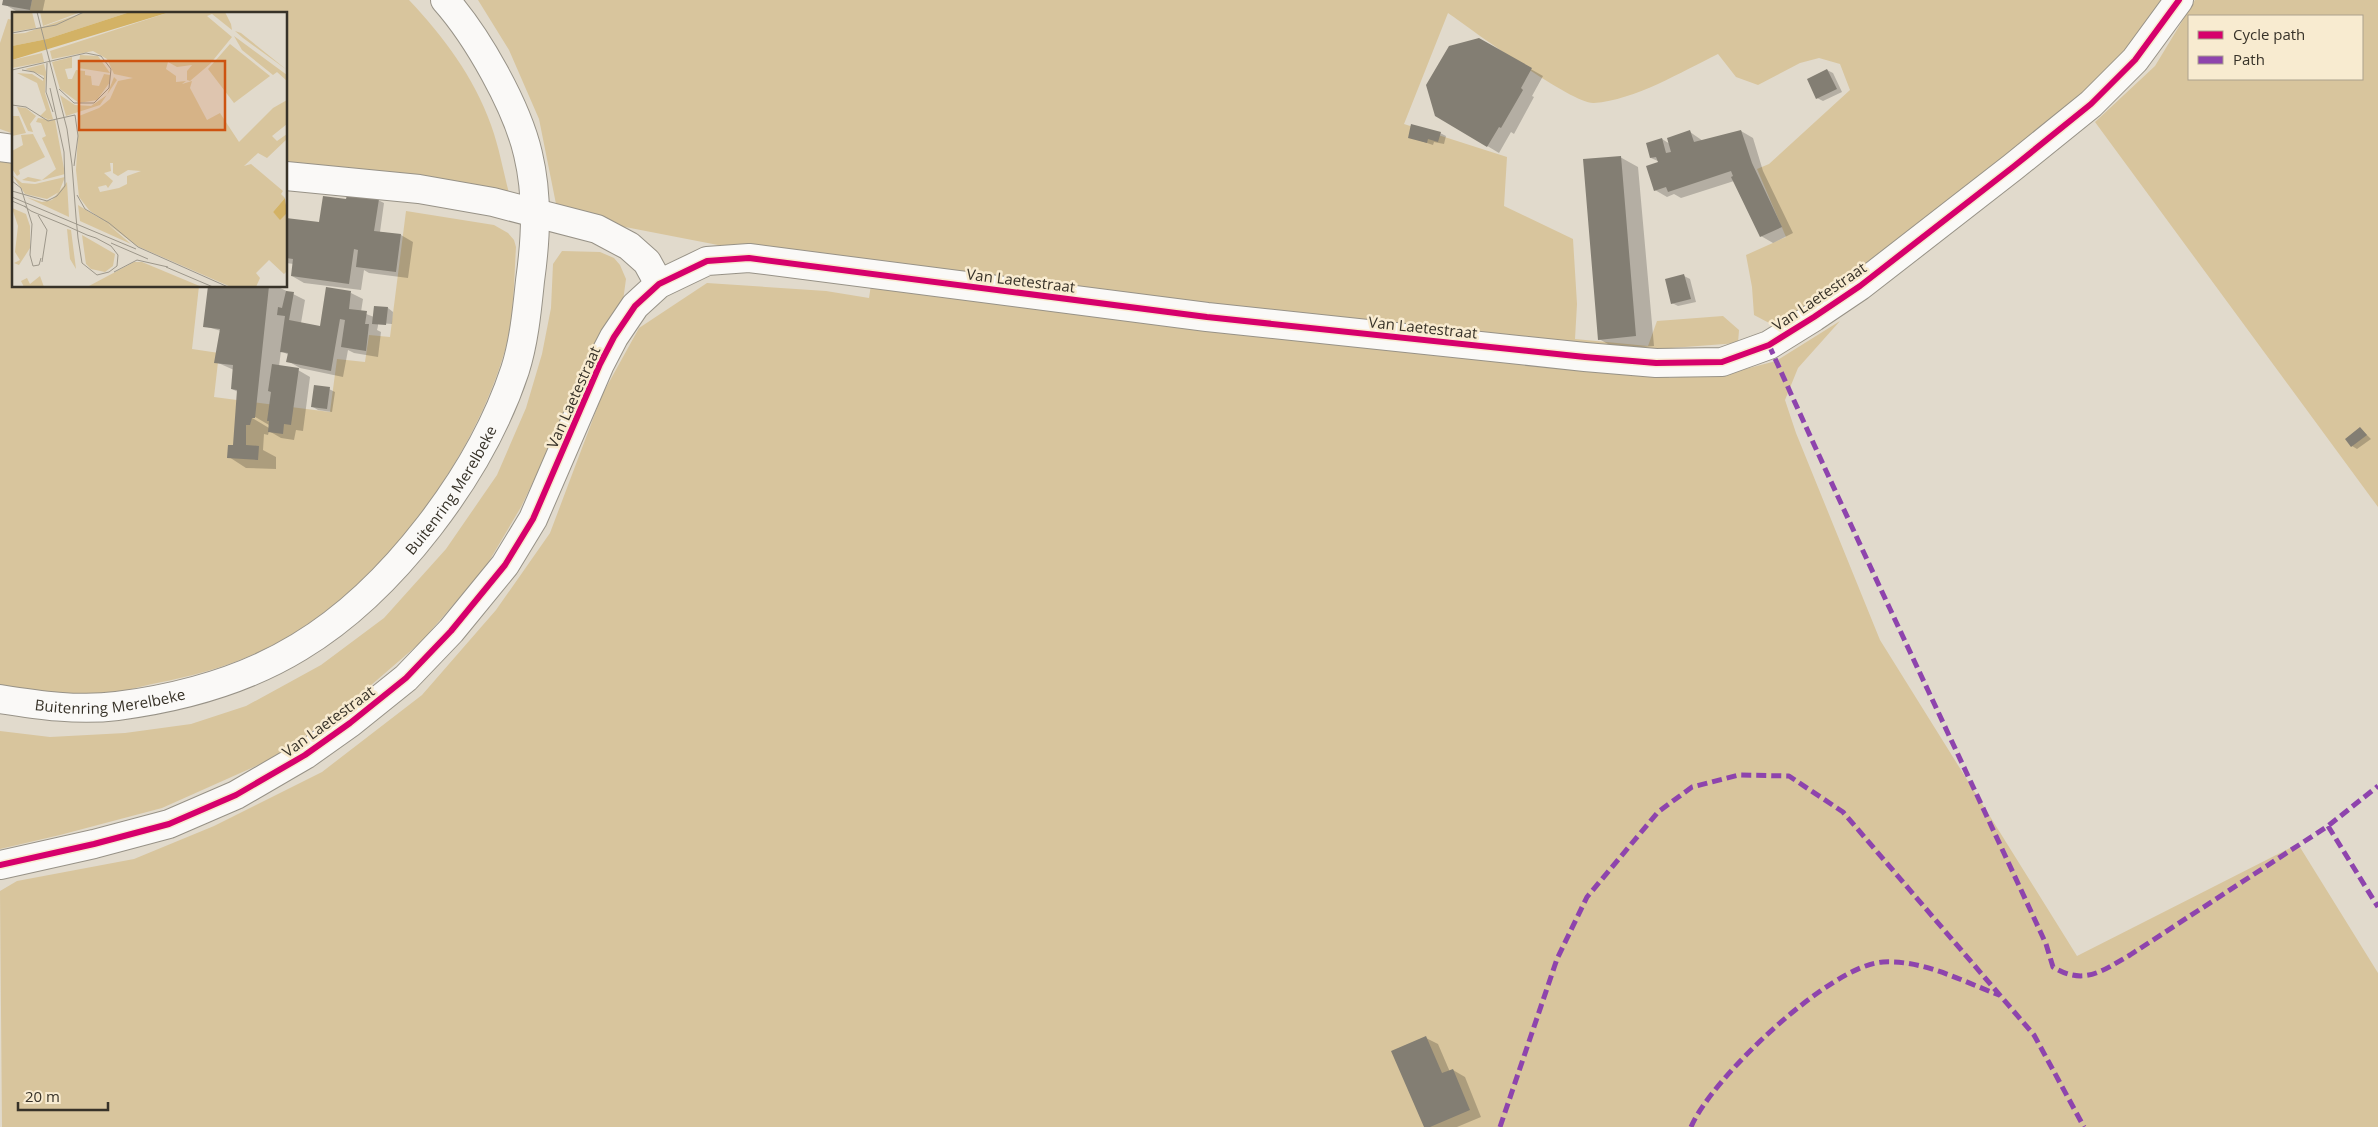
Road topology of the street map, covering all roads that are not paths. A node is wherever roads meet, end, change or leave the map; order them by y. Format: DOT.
graph roads {
  1 [pos="445,0"];
  2 [pos="2179,0"];
  3 [pos="288,176"];
  4 [pos="536,215"];
  5 [pos="659,284"];
  6 [pos="0,699"];
  7 [pos="0,865"];
  1 -- 4 [label="main road, Buitenring Merelbeke"];
  2 -- 5 [label="main road, Van Laetestraat"];
  3 -- 4 [label="main road"];
  4 -- 5 [label="main road"];
  4 -- 6 [label="main road, Buitenring Merelbeke"];
  5 -- 7 [label="main road, Van Laetestraat"];
}
